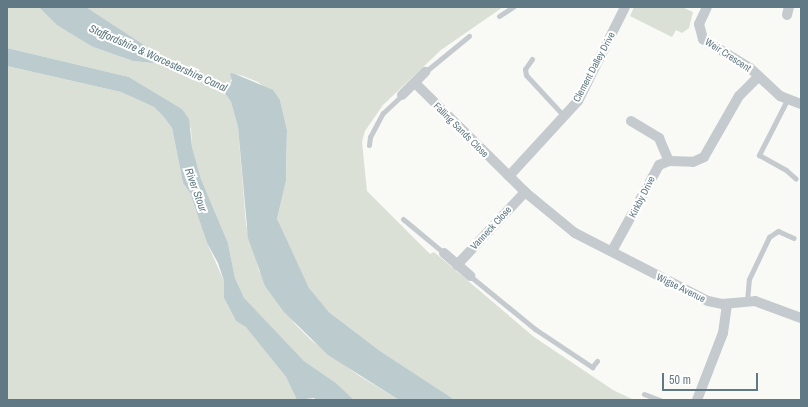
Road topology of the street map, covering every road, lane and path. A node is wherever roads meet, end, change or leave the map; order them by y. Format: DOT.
graph roads {
  1 [pos="513,7"];
  2 [pos="625,7"];
  3 [pos="707,7"];
  4 [pos="499,16"];
  5 [pos="469,36"];
  6 [pos="532,59"];
  7 [pos="425,72"];
  8 [pos="759,76"];
  9 [pos="415,83"];
  10 [pos="402,95"];
  11 [pos="788,100"];
  12 [pos="801,104"];
  13 [pos="564,116"];
  14 [pos="631,122"];
  15 [pos="369,144"];
  16 [pos="669,161"];
  17 [pos="508,176"];
  18 [pos="796,179"];
  19 [pos="525,192"];
  20 [pos="403,219"];
  21 [pos="794,238"];
  22 [pos="612,251"];
  23 [pos="444,253"];
  24 [pos="457,265"];
  25 [pos="470,276"];
  26 [pos="747,301"];
  27 [pos="727,304"];
  28 [pos="801,318"];
  29 [pos="597,361"];
  30 [pos="644,394"];
  31 [pos="660,400"];
  32 [pos="697,400"];
  1 -- 4 [label="lane"];
  2 -- 13 [label="street, Clement Dalley Drive"];
  3 -- 8 [label="street, Weir Crescent"];
  5 -- 7 [label="lane"];
  6 -- 13 [label="lane"];
  7 -- 9 [label="street"];
  8 -- 11 [label="street, Weir Crescent"];
  8 -- 16 [label="street"];
  9 -- 10 [label="street"];
  9 -- 17 [label="street, Falling Sands Close"];
  10 -- 15 [label="lane"];
  11 -- 12 [label="street, Weir Crescent"];
  11 -- 18 [label="lane"];
  13 -- 17 [label="street, Clement Dalley Drive"];
  14 -- 16 [label="street"];
  16 -- 22 [label="street, Kirkby Drive"];
  17 -- 19 [label="street, Falling Sands Close"];
  19 -- 22 [label="street, Wigse Avenue"];
  19 -- 24 [label="street, Vanneck Close"];
  20 -- 23 [label="lane"];
  21 -- 26 [label="lane"];
  22 -- 27 [label="street, Wigse Avenue"];
  23 -- 24 [label="street"];
  24 -- 25 [label="street"];
  25 -- 29 [label="lane"];
  26 -- 27 [label="street, Wigse Avenue"];
  26 -- 28 [label="street, Wigse Avenue"];
  27 -- 32 [label="street"];
  30 -- 31 [label="lane"];
}
